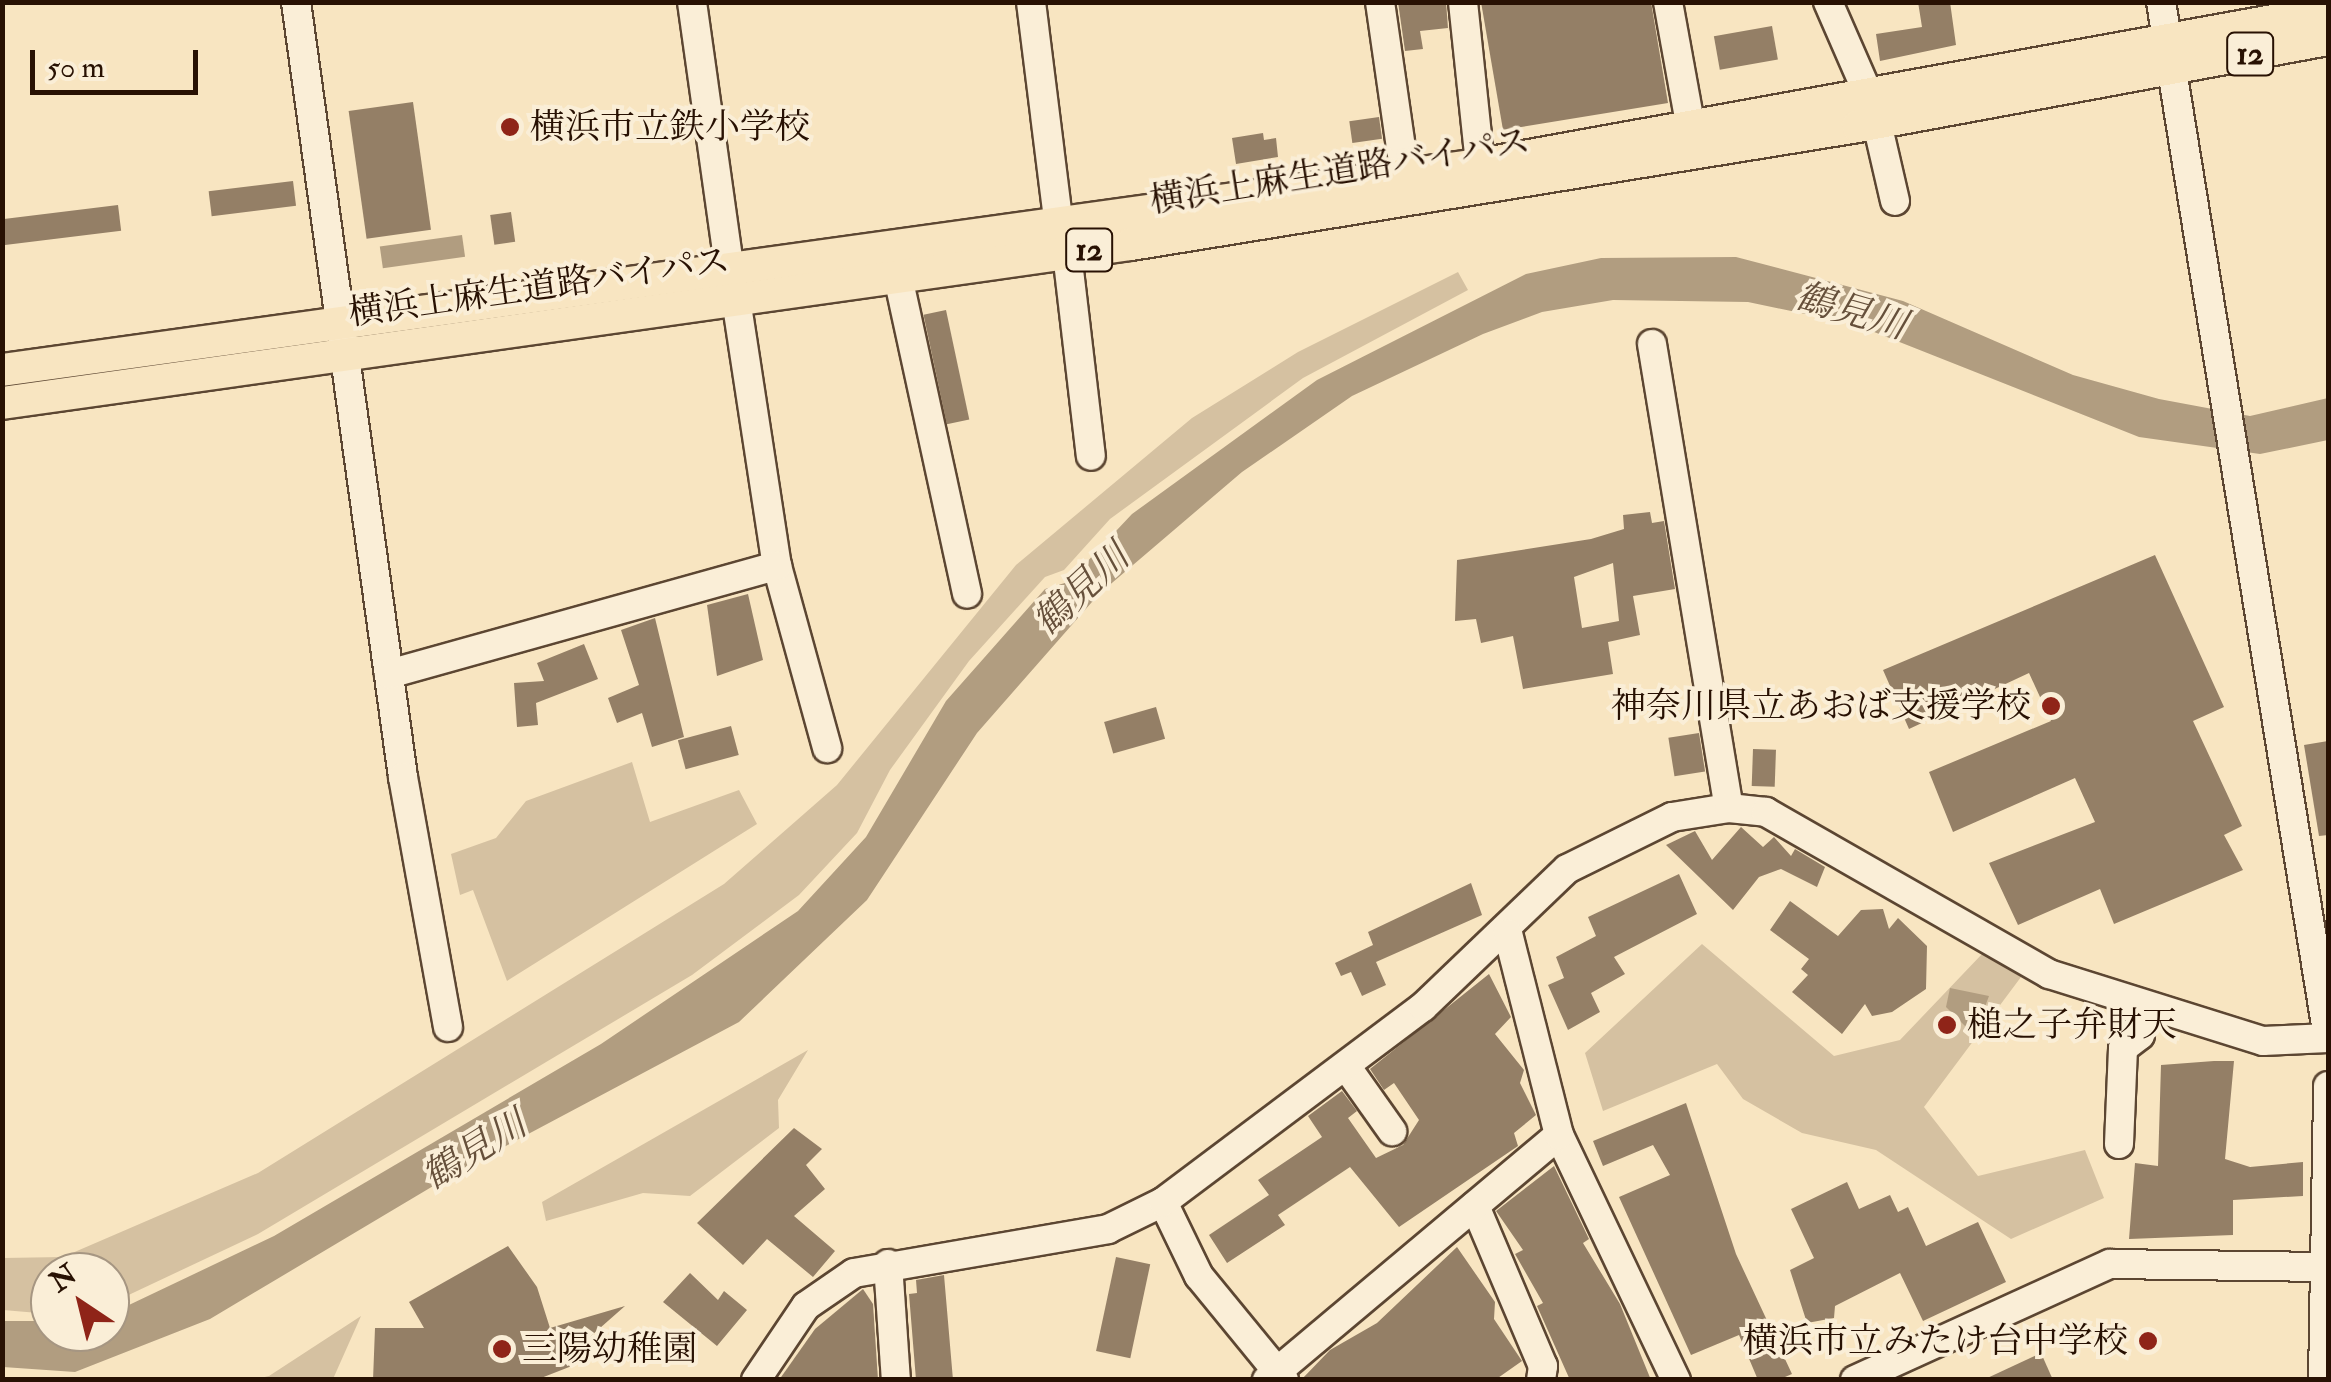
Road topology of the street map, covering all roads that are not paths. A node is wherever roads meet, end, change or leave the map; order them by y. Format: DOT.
graph roads {
  1 [pos="296,2"];
  2 [pos="692,2"];
  3 [pos="1031,2"];
  4 [pos="1380,2"];
  5 [pos="1463,2"];
  6 [pos="1668,2"];
  7 [pos="1828,2"];
  8 [pos="2161,2"];
  9 [pos="2328,11"];
  10 [pos="2328,39"];
  11 [pos="2169,54"];
  12 [pos="1873,110"];
  13 [pos="1691,129"];
  14 [pos="1480,165"];
  15 [pos="1404,176"];
  16 [pos="1895,202"];
  17 [pos="1063,241"];
  18 [pos="898,276"];
  19 [pos="733,285"];
  20 [pos="343,340"];
  21 [pos="1652,344"];
  22 [pos="2,370"];
  23 [pos="2,403"];
  24 [pos="1090,456"];
  25 [pos="778,566"];
  26 [pos="967,594"];
  27 [pos="389,674"];
  28 [pos="827,748"];
  29 [pos="1729,808"];
  30 [pos="1508,933"];
  31 [pos="2142,1004"];
  32 [pos="448,1027"];
  33 [pos="2328,1038"];
  34 [pos="1346,1066"];
  35 [pos="2328,1086"];
  36 [pos="1392,1131"];
  37 [pos="1560,1135"];
  38 [pos="2119,1144"];
  39 [pos="2328,1146"];
  40 [pos="1163,1202"];
  41 [pos="1475,1206"];
  42 [pos="888,1264"];
  43 [pos="2327,1267"];
  44 [pos="1276,1376"];
  45 [pos="756,1380"];
  46 [pos="896,1380"];
  47 [pos="1541,1380"];
  48 [pos="1676,1380"];
  49 [pos="1855,1380"];
  50 [pos="2323,1380"];
  1 -- 20 [label="street"];
  2 -- 19 [label="street"];
  3 -- 17 [label="street"];
  4 -- 15 [label="street"];
  5 -- 14 [label="street"];
  6 -- 13 [label="street"];
  7 -- 12 [label="street"];
  8 -- 11 [label="street"];
  9 -- 11 [label="main road, 横浜上麻生道路バイパス / 12"];
  10 -- 11 [label="main road, 横浜上麻生道路バイパス / 12"];
  11 -- 12 [label="main road, 横浜上麻生道路バイパス / 12"];
  11 -- 33 [label="street"];
  12 -- 13 [label="main road, 横浜上麻生道路バイパス / 12"];
  12 -- 16 [label="street"];
  12 -- 17 [label="main road, 横浜上麻生道路バイパス / 12"];
  13 -- 14 [label="main road, 横浜上麻生道路バイパス / 12"];
  14 -- 15 [label="main road, 横浜上麻生道路バイパス / 12"];
  15 -- 17 [label="main road, 横浜上麻生道路バイパス / 12"];
  17 -- 18 [label="main road, 横浜上麻生道路バイパス / 12"];
  17 -- 19 [label="main road, 横浜上麻生道路バイパス / 12"];
  17 -- 24 [label="street"];
  18 -- 19 [label="main road, 横浜上麻生道路バイパス / 12"];
  18 -- 26 [label="street"];
  19 -- 20 [label="main road, 横浜上麻生道路バイパス / 12"];
  19 -- 25 [label="street"];
  20 -- 22 [label="main road, 横浜上麻生道路バイパス / 12"];
  20 -- 23 [label="main road, 横浜上麻生道路バイパス / 12"];
  20 -- 27 [label="street"];
  21 -- 29 [label="street"];
  25 -- 27 [label="street"];
  25 -- 28 [label="street"];
  27 -- 32 [label="street"];
  29 -- 30 [label="street"];
  29 -- 31 [label="street"];
  30 -- 34 [label="street"];
  30 -- 37 [label="street"];
  31 -- 33 [label="street"];
  31 -- 38 [label="street"];
  34 -- 36 [label="street"];
  34 -- 40 [label="street"];
  35 -- 39 [label="street"];
  37 -- 41 [label="street"];
  37 -- 48 [label="street"];
  39 -- 43 [label="street"];
  40 -- 42 [label="street"];
  40 -- 44 [label="street"];
  41 -- 44 [label="street"];
  41 -- 47 [label="street"];
  42 -- 45 [label="street"];
  42 -- 46 [label="street"];
  43 -- 49 [label="street"];
  43 -- 50 [label="street"];
}
